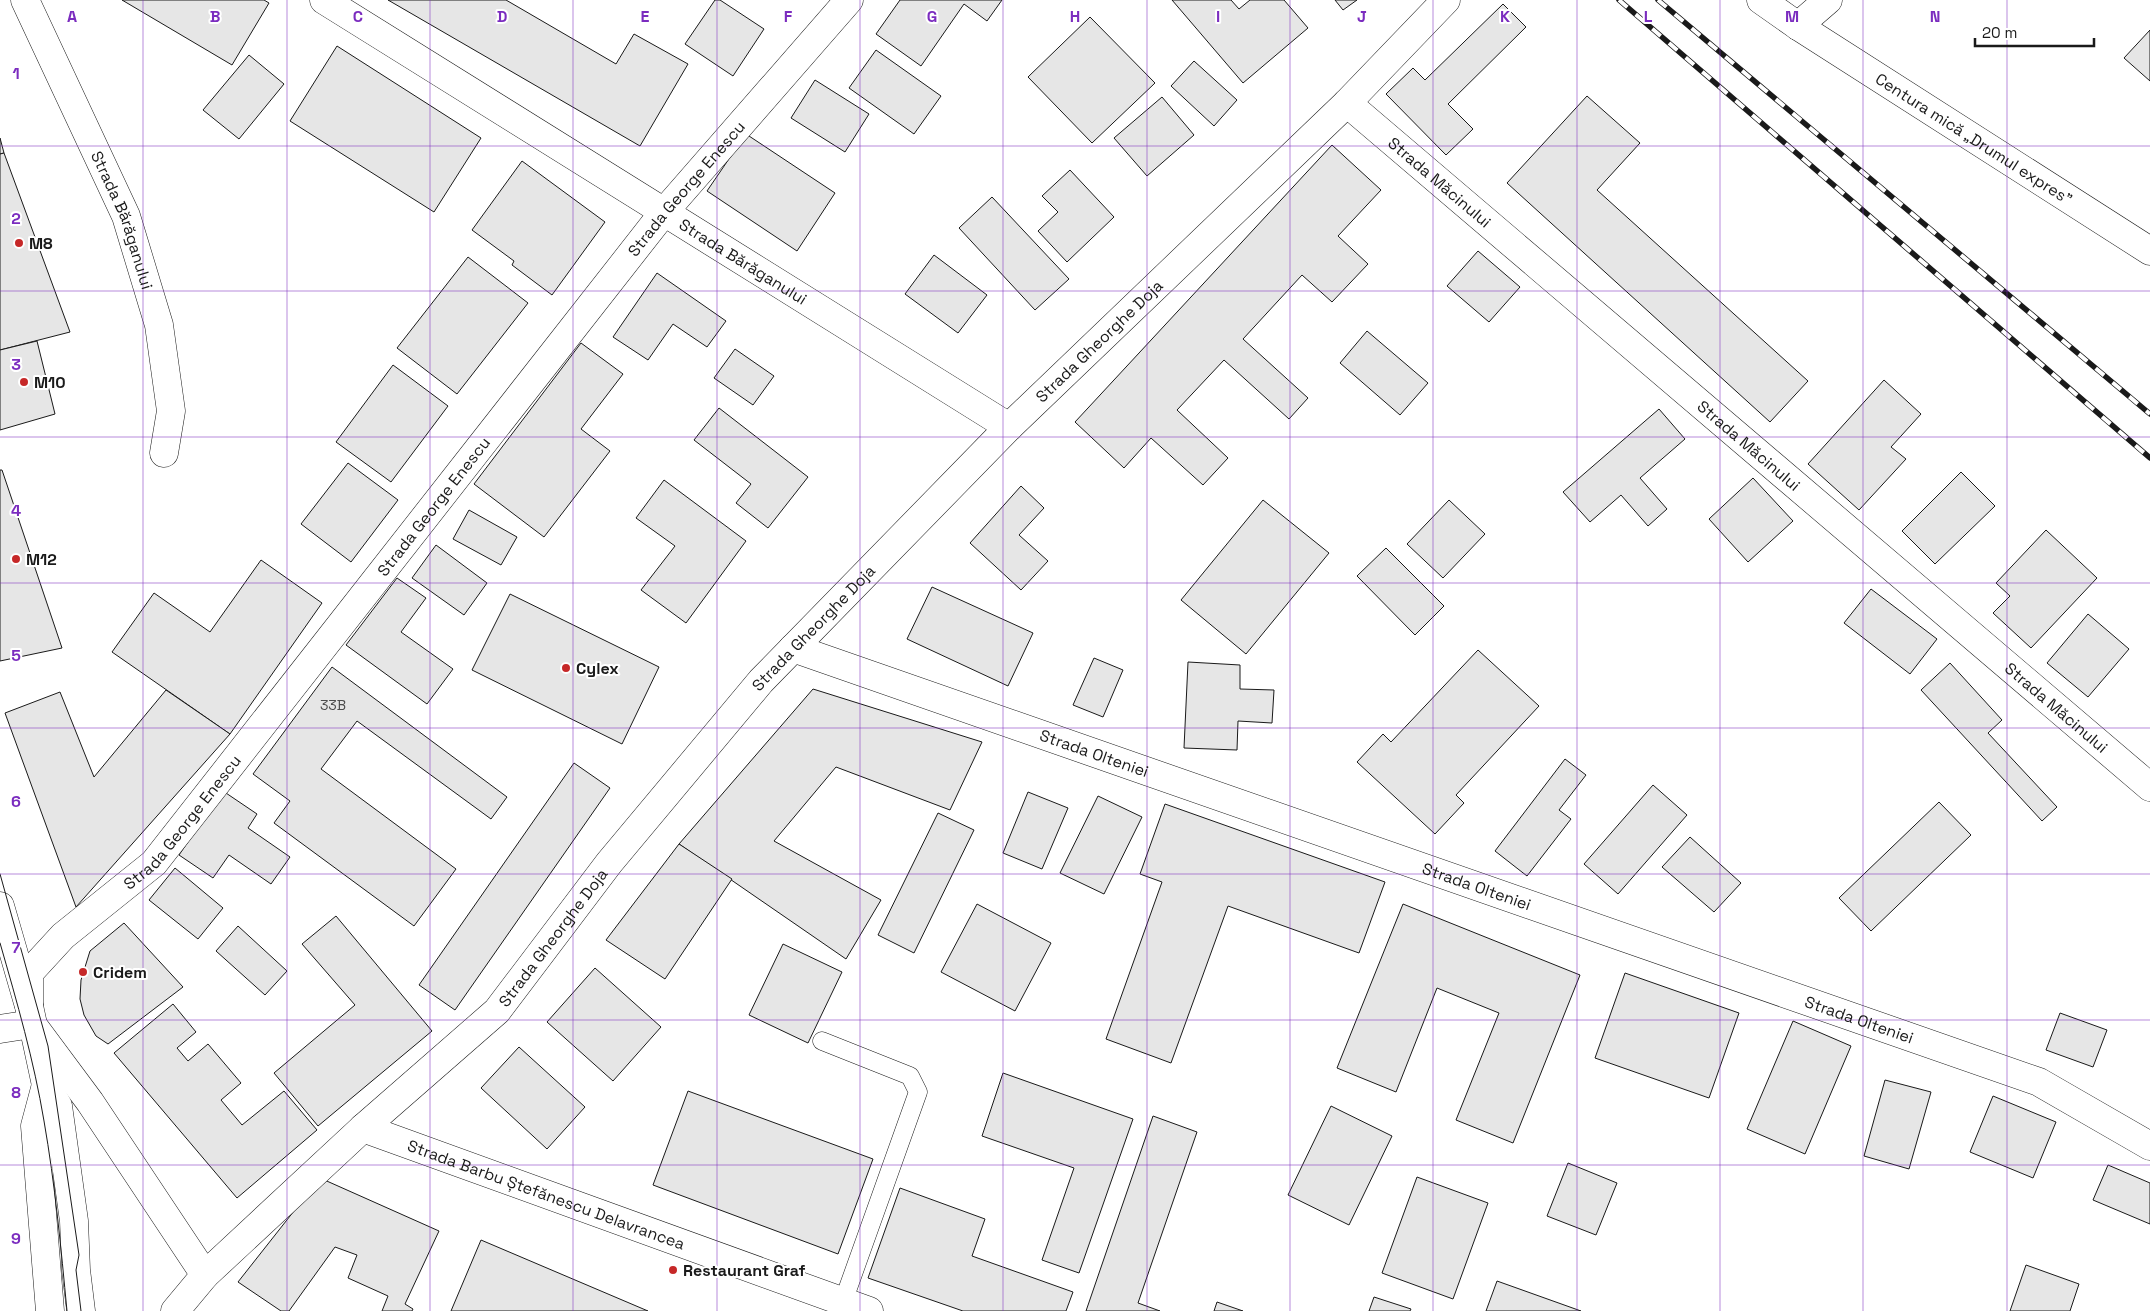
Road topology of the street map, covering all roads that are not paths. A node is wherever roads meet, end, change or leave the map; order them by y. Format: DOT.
graph roads {
  1 [pos="25,0"];
  2 [pos="324,0"];
  3 [pos="849,0"];
  4 [pos="1446,0"];
  5 [pos="1761,0"];
  6 [pos="1828,0"];
  7 [pos="1798,26"];
  8 [pos="1347,103"];
  9 [pos="664,212"];
  10 [pos="2150,252"];
  11 [pos="1009,427"];
  12 [pos="164,453"];
  13 [pos="793,648"];
  14 [pos="2150,787"];
  15 [pos="0,906"];
  16 [pos="30,1015"];
  17 [pos="0,1029"];
  18 [pos="822,1041"];
  19 [pos="46,1085"];
  20 [pos="364,1128"];
  21 [pos="2150,1146"];
  22 [pos="206,1275"];
  23 [pos="843,1302"];
  24 [pos="50,1311"];
  25 [pos="81,1311"];
  26 [pos="175,1311"];
  27 [pos="869,1311"];
  1 -- 12 [label="street, Strada Bărăganului"];
  2 -- 9 [label="street, Strada Bărăganului"];
  3 -- 9 [label="street, Strada George Enescu"];
  4 -- 8 [label="street, Strada Gheorghe Doja"];
  5 -- 7 [label="street, Centura mică „Drumul expres”"];
  6 -- 7 [label="street"];
  7 -- 10 [label="street, Centura mică „Drumul expres”"];
  8 -- 11 [label="street, Strada Gheorghe Doja"];
  8 -- 14 [label="street, Strada Măcinului"];
  9 -- 11 [label="street, Strada Bărăganului"];
  9 -- 16 [label="street, Strada George Enescu"];
  11 -- 13 [label="street, Strada Gheorghe Doja"];
  13 -- 20 [label="street, Strada Gheorghe Doja"];
  13 -- 21 [label="street, Strada Olteniei"];
  15 -- 16 [label="street"];
  16 -- 17 [label="street"];
  16 -- 19 [label="street"];
  16 -- 22 [label="street"];
  18 -- 23 [label="lane"];
  19 -- 24 [label="street"];
  19 -- 25 [label="street"];
  20 -- 22 [label="street, Strada Gheorghe Doja"];
  20 -- 23 [label="street, Strada Barbu Ștefănescu Delavrancea"];
  22 -- 26 [label="street, Strada Gheorghe Doja"];
  23 -- 27 [label="street, Strada Barbu Ștefănescu Delavrancea"];
}
